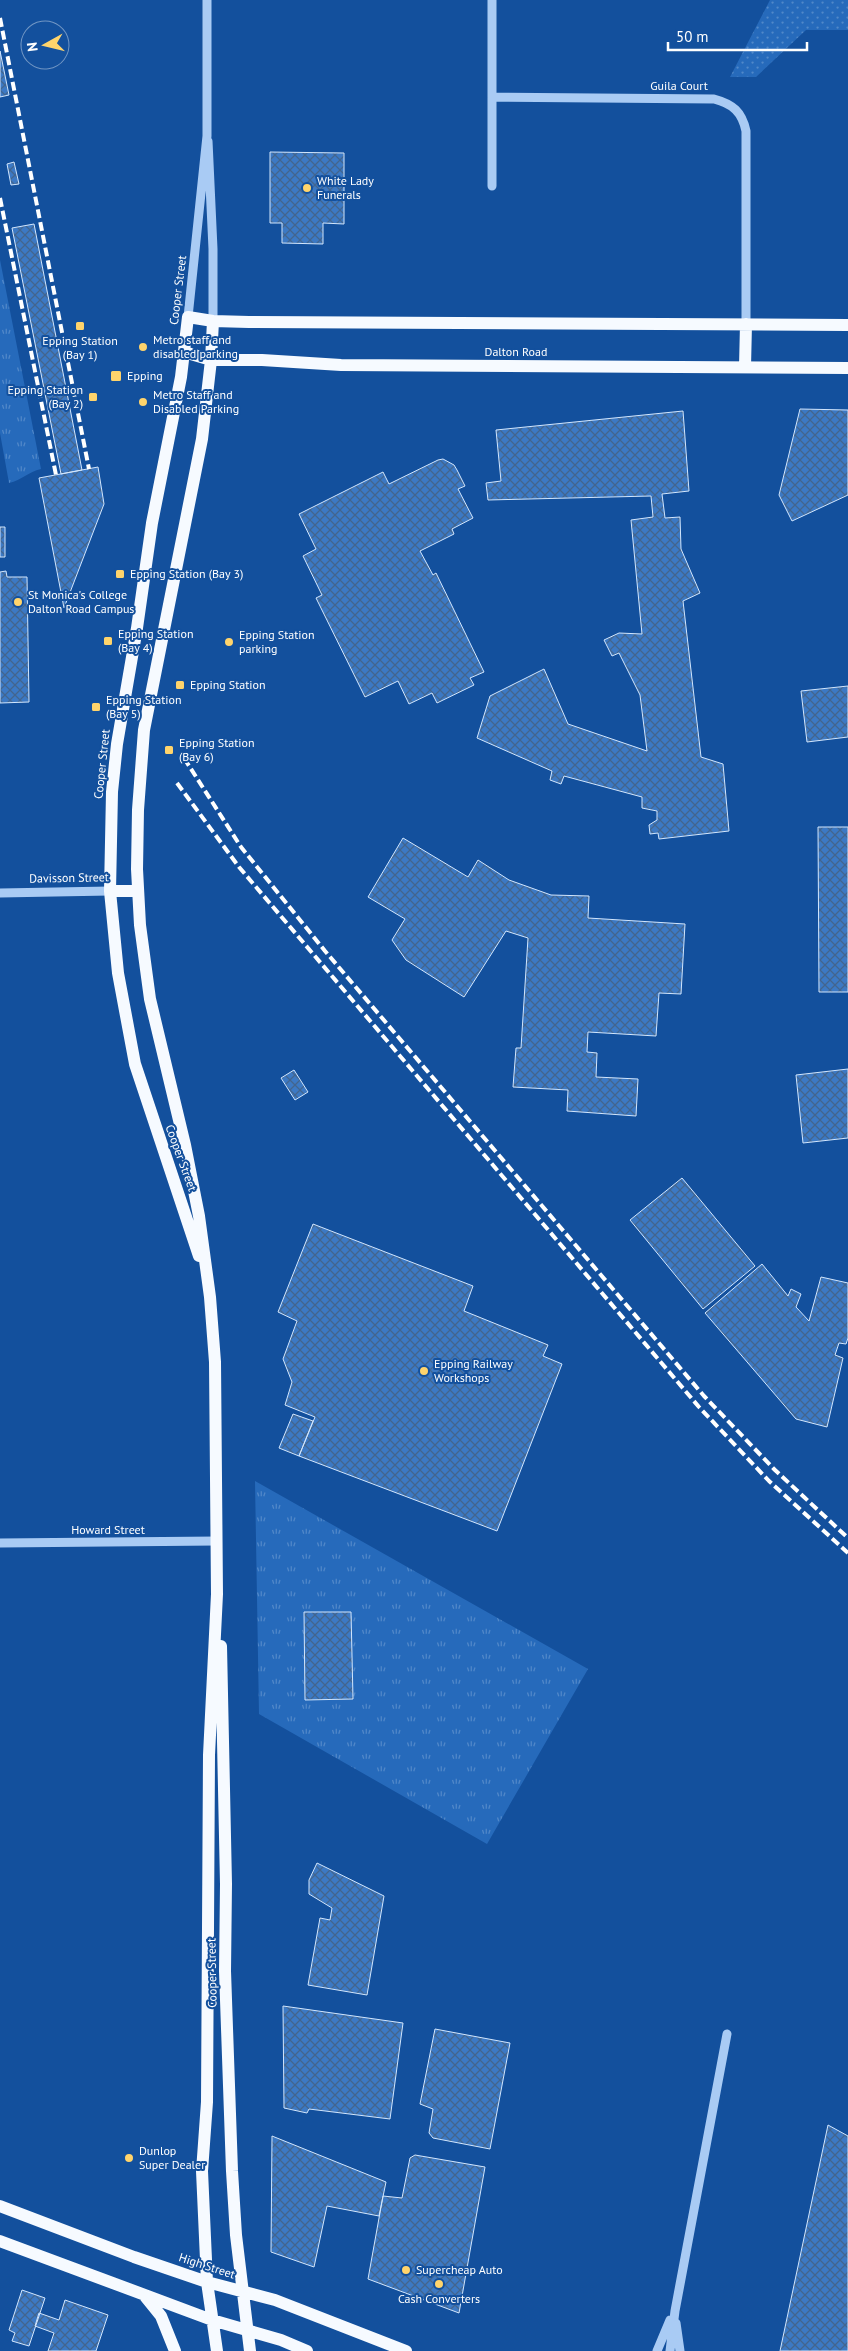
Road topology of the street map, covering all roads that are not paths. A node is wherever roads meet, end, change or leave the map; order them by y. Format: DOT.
graph roads {
  1 [pos="207,0"];
  2 [pos="492,0"];
  3 [pos="492,97"];
  4 [pos="207,136"];
  5 [pos="492,186"];
  6 [pos="188,317"];
  7 [pos="213,321"];
  8 [pos="746,324"];
  9 [pos="848,325"];
  10 [pos="184,352"];
  11 [pos="211,360"];
  12 [pos="745,367"];
  13 [pos="848,368"];
  14 [pos="110,891"];
  15 [pos="138,891"];
  16 [pos="0,893"];
  17 [pos="210,1297"];
  18 [pos="217,1541"];
  19 [pos="0,1543"];
  20 [pos="217,1594"];
  21 [pos="727,2034"];
  22 [pos="0,2206"];
  23 [pos="0,2241"];
  24 [pos="207,2282"];
  25 [pos="241,2292"];
  26 [pos="142,2294"];
  27 [pos="675,2310"];
  28 [pos="212,2320"];
  29 [pos="247,2329"];
  30 [pos="175,2351"];
  31 [pos="217,2351"];
  32 [pos="250,2351"];
  33 [pos="307,2351"];
  34 [pos="406,2351"];
  35 [pos="657,2351"];
  36 [pos="670,2351"];
  37 [pos="680,2351"];
  1 -- 4 [label="street, Cooper Street"];
  2 -- 3 [label="street"];
  3 -- 5 [label="street"];
  3 -- 8 [label="street, Guila Court"];
  4 -- 6 [label="street, Cooper Street"];
  4 -- 7 [label="street, Cooper Street"];
  6 -- 7 [label="main road"];
  6 -- 10 [label="main road, Cooper Street"];
  7 -- 8 [label="main road"];
  7 -- 11 [label="main road, Cooper Street"];
  8 -- 9 [label="main road"];
  8 -- 12 [label="main road"];
  10 -- 11 [label="main road, Dalton Road"];
  10 -- 14 [label="main road, Cooper Street"];
  11 -- 12 [label="main road, Dalton Road"];
  11 -- 15 [label="main road, Cooper Street"];
  12 -- 13 [label="main road, Dalton Road"];
  14 -- 15 [label="main road, Davisson Street"];
  14 -- 16 [label="street, Davisson Street"];
  14 -- 17 [label="main road, Cooper Street"];
  15 -- 17 [label="main road, Cooper Street"];
  17 -- 18 [label="main road, Cooper Street"];
  18 -- 19 [label="street, Howard Street"];
  18 -- 20 [label="main road, Cooper Street"];
  20 -- 24 [label="main road, Cooper Street"];
  20 -- 25 [label="main road, Cooper Street"];
  21 -- 27 [label="street"];
  22 -- 24 [label="main road, High Street"];
  23 -- 26 [label="main road"];
  24 -- 25 [label="main road, High Street"];
  24 -- 28 [label="main road, Cooper Street"];
  25 -- 29 [label="main road, Cooper Street"];
  25 -- 34 [label="main road, High Street"];
  26 -- 28 [label="main road"];
  26 -- 30 [label="main road"];
  27 -- 35 [label="street"];
  27 -- 36 [label="street"];
  27 -- 37 [label="street"];
  28 -- 29 [label="main road"];
  28 -- 31 [label="main road, Cooper Street"];
  29 -- 32 [label="main road, Cooper Street"];
  29 -- 33 [label="main road"];
}
